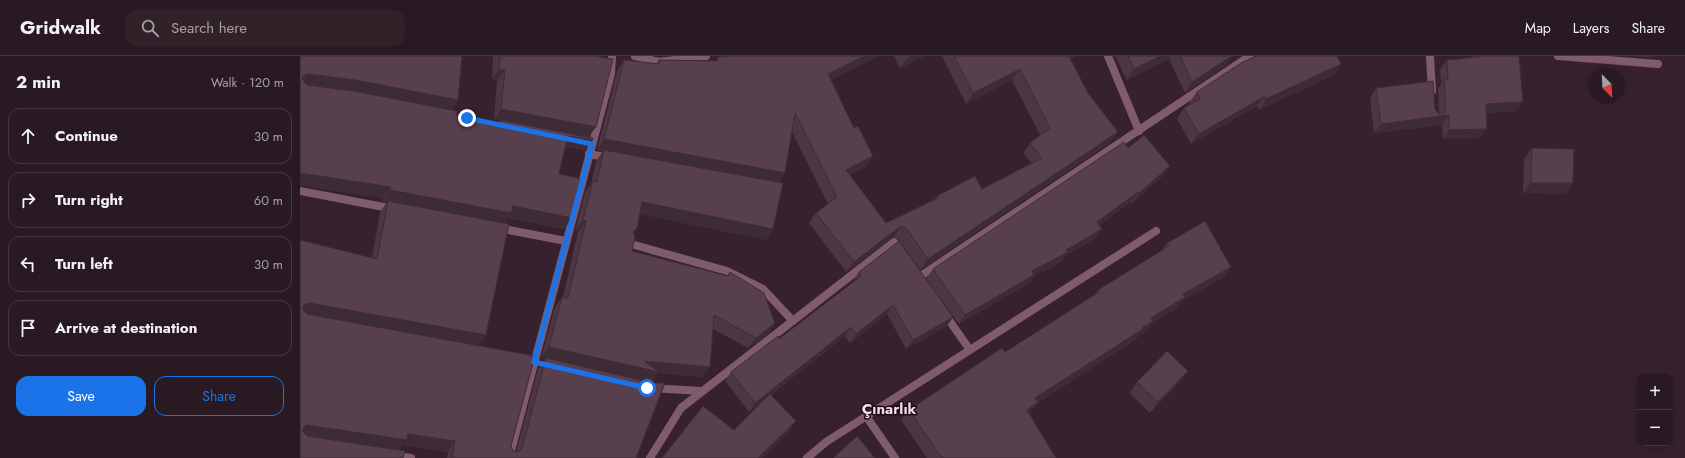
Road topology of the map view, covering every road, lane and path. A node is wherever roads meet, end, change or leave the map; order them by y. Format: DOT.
graph roads {
  1 [pos="612,56"];
  2 [pos="635,56"];
  3 [pos="706,56"];
  4 [pos="1108,56"];
  5 [pos="1250,56"];
  6 [pos="1430,56"];
  7 [pos="1558,56"];
  8 [pos="1658,64"];
  9 [pos="1433,102"];
  10 [pos="1139,131"];
  11 [pos="589,154"];
  12 [pos="619,160"];
  13 [pos="300,191"];
  14 [pos="402,210"];
  15 [pos="488,226"];
  16 [pos="1156,231"];
  17 [pos="566,241"];
  18 [pos="631,244"];
  19 [pos="906,260"];
  20 [pos="919,277"];
  21 [pos="940,308"];
  22 [pos="793,321"];
  23 [pos="970,350"];
  24 [pos="639,386"];
  25 [pos="702,391"];
  26 [pos="866,416"];
  27 [pos="382,453"];
  28 [pos="411,458"];
  29 [pos="509,458"];
  30 [pos="650,458"];
  31 [pos="807,458"];
  32 [pos="895,458"];
  1 -- 11 [label="street"];
  2 -- 3 [label="street"];
  4 -- 10 [label="street"];
  5 -- 10 [label="street"];
  6 -- 9 [label="street"];
  7 -- 8 [label="street"];
  10 -- 20 [label="street"];
  11 -- 12 [label="street"];
  11 -- 17 [label="street"];
  13 -- 14 [label="street"];
  15 -- 17 [label="street"];
  16 -- 23 [label="street"];
  17 -- 29 [label="street"];
  18 -- 22 [label="street"];
  19 -- 22 [label="street"];
  21 -- 23 [label="street"];
  22 -- 25 [label="street"];
  23 -- 26 [label="street"];
  24 -- 25 [label="street"];
  25 -- 30 [label="street"];
  26 -- 31 [label="street"];
  26 -- 32 [label="street"];
  27 -- 28 [label="street"];
}
